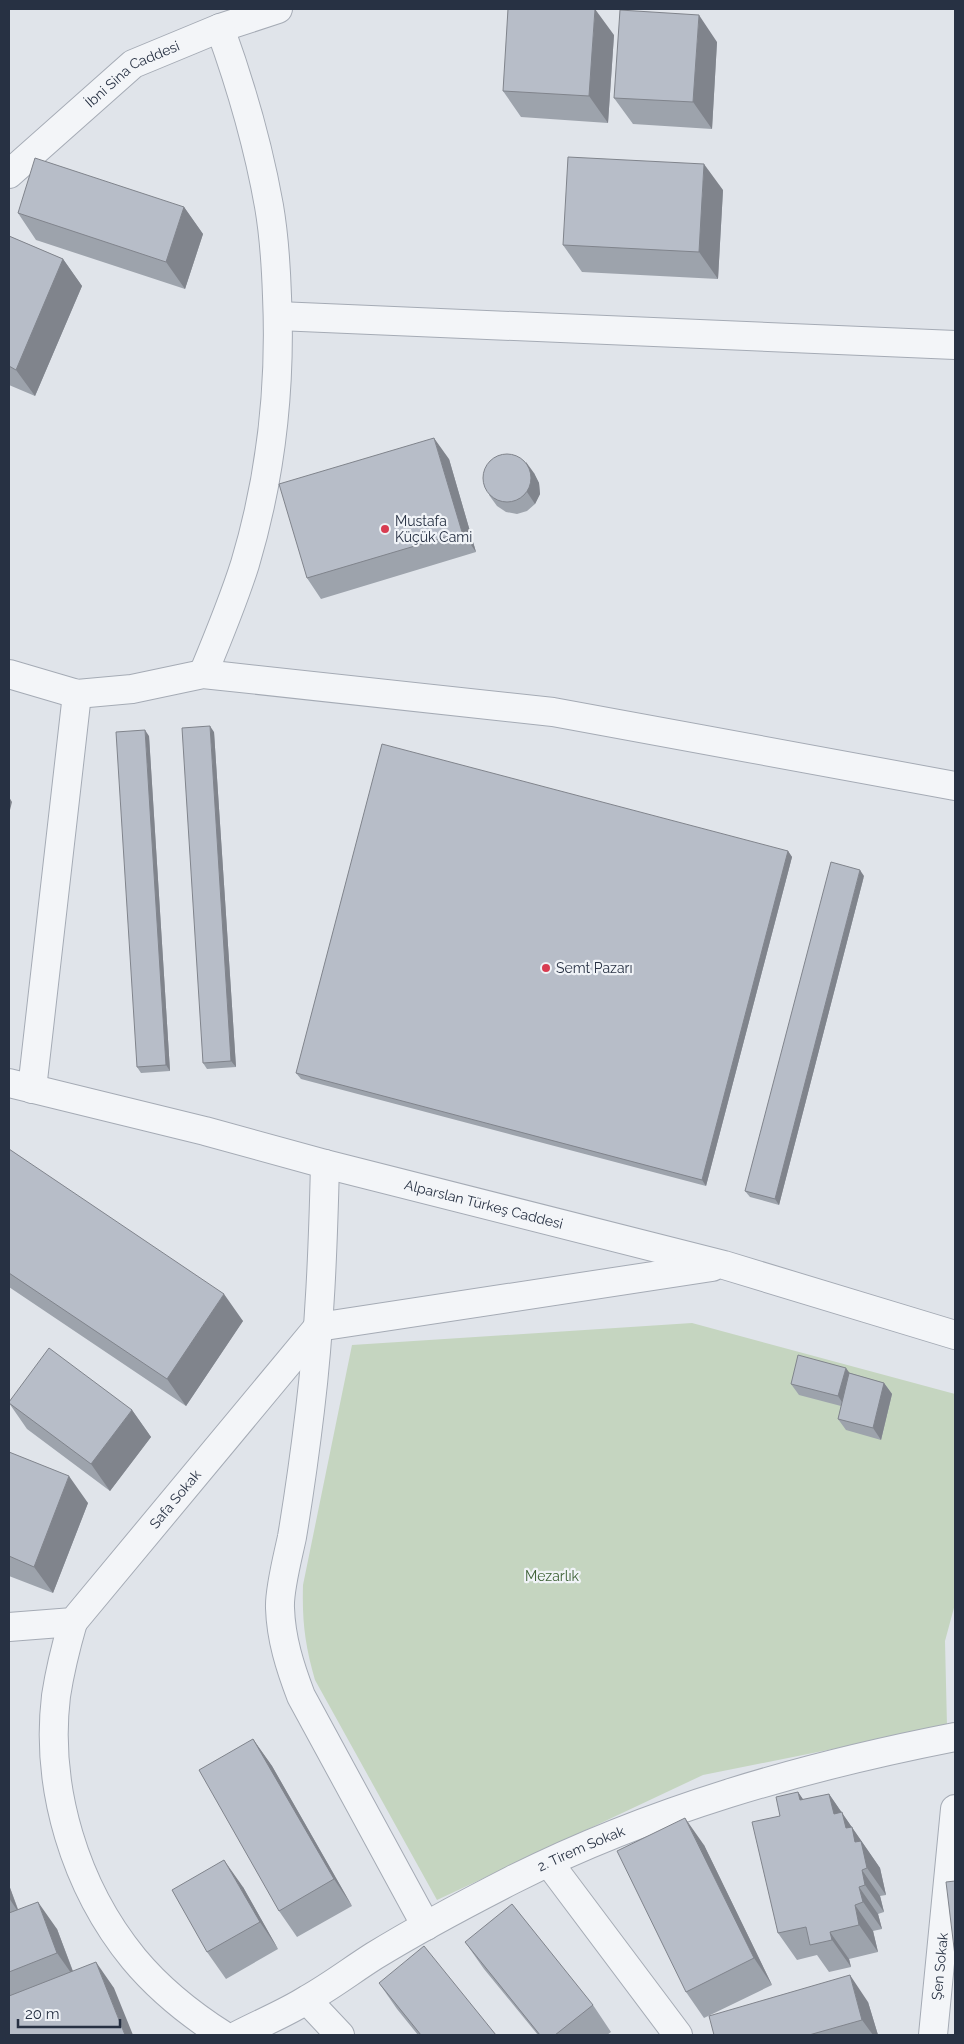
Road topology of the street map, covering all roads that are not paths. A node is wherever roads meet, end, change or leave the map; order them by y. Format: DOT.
graph roads {
  1 [pos="278,9"];
  2 [pos="220,28"];
  3 [pos="9,174"];
  4 [pos="278,316"];
  5 [pos="955,345"];
  6 [pos="9,674"];
  7 [pos="203,674"];
  8 [pos="77,694"];
  9 [pos="955,786"];
  10 [pos="20,1086"];
  11 [pos="325,1164"];
  12 [pos="724,1265"];
  13 [pos="318,1327"];
  14 [pos="955,1335"];
  15 [pos="73,1622"];
  16 [pos="9,1627"];
  17 [pos="955,1738"];
  18 [pos="955,1808"];
  19 [pos="549,1863"];
  20 [pos="426,1926"];
  21 [pos="307,2000"];
  22 [pos="222,2035"];
  23 [pos="238,2035"];
  24 [pos="340,2035"];
  25 [pos="678,2035"];
  26 [pos="933,2035"];
  1 -- 2 [label="street, İbni Sina Caddesi"];
  2 -- 3 [label="street, İbni Sina Caddesi"];
  2 -- 4 [label="street"];
  4 -- 5 [label="street"];
  4 -- 7 [label="street"];
  6 -- 8 [label="street"];
  7 -- 8 [label="street"];
  7 -- 9 [label="street"];
  8 -- 10 [label="street"];
  10 -- 11 [label="street, Alparslan Türkeş Caddesi"];
  11 -- 12 [label="street, Alparslan Türkeş Caddesi"];
  11 -- 13 [label="street"];
  12 -- 13 [label="street"];
  12 -- 14 [label="street, Alparslan Türkeş Caddesi"];
  13 -- 15 [label="street, Safa Sokak"];
  13 -- 20 [label="street"];
  15 -- 16 [label="street"];
  15 -- 22 [label="street"];
  17 -- 19 [label="street, 2. Tirem Sokak"];
  18 -- 26 [label="street, Şen Sokak"];
  19 -- 20 [label="street, 2. Tirem Sokak"];
  19 -- 25 [label="street"];
  20 -- 21 [label="street, 2. Tirem Sokak"];
  21 -- 23 [label="street, 2. Tirem Sokak"];
  21 -- 24 [label="street"];
}
